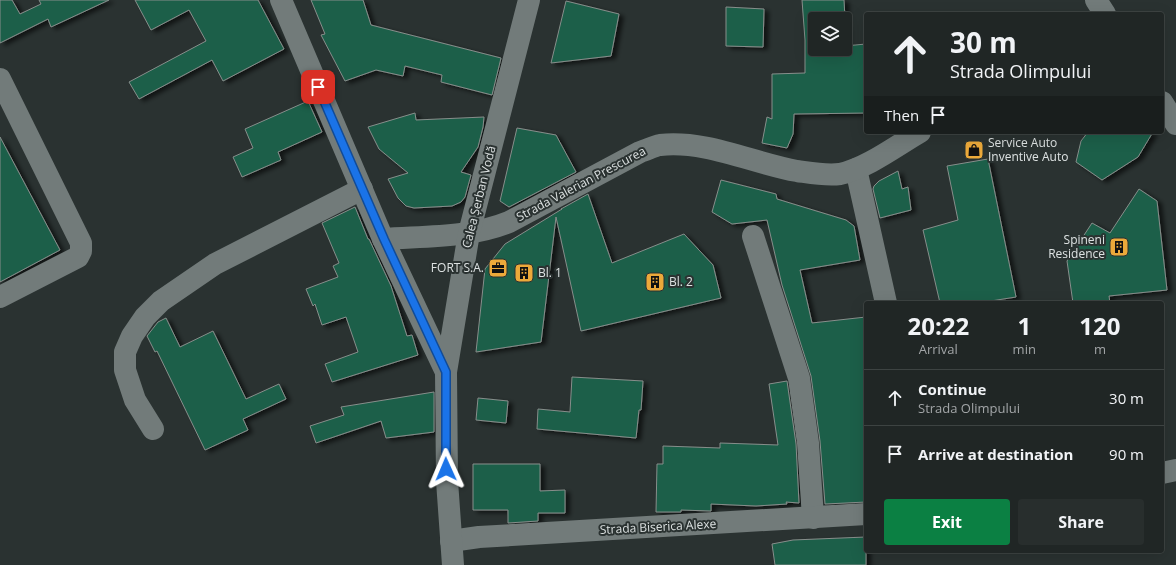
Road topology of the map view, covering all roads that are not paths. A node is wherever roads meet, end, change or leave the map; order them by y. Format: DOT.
graph roads {
  1 [pos="281,0"];
  2 [pos="529,0"];
  3 [pos="1096,0"];
  4 [pos="1104,12"];
  5 [pos="0,79"];
  6 [pos="1164,105"];
  7 [pos="1176,124"];
  8 [pos="917,134"];
  9 [pos="856,169"];
  10 [pos="362,189"];
  11 [pos="469,233"];
  12 [pos="753,236"];
  13 [pos="384,239"];
  14 [pos="0,297"];
  15 [pos="886,301"];
  16 [pos="446,372"];
  17 [pos="153,429"];
  18 [pos="1176,470"];
  19 [pos="1164,473"];
  20 [pos="864,514"];
  21 [pos="813,518"];
  22 [pos="451,541"];
  23 [pos="454,565"];
  1 -- 10 [label="street"];
  2 -- 11 [label="street, Calea Șerban Vodă"];
  3 -- 4 [label="street"];
  5 -- 14 [label="street"];
  6 -- 7 [label="street"];
  8 -- 9 [label="street, Strada Valerian Prescurea"];
  9 -- 11 [label="street, Strada Valerian Prescurea"];
  9 -- 15 [label="street"];
  10 -- 13 [label="street"];
  10 -- 17 [label="street"];
  11 -- 13 [label="street, Strada Valerian Prescurea"];
  11 -- 16 [label="street, Calea Șerban Vodă"];
  12 -- 21 [label="street"];
  13 -- 16 [label="street"];
  16 -- 22 [label="street, Calea Șerban Vodă"];
  18 -- 19 [label="street"];
  20 -- 21 [label="street, Strada Biserica Alexe"];
  21 -- 22 [label="street, Strada Biserica Alexe"];
  22 -- 23 [label="street, Calea Șerban Vodă"];
}
